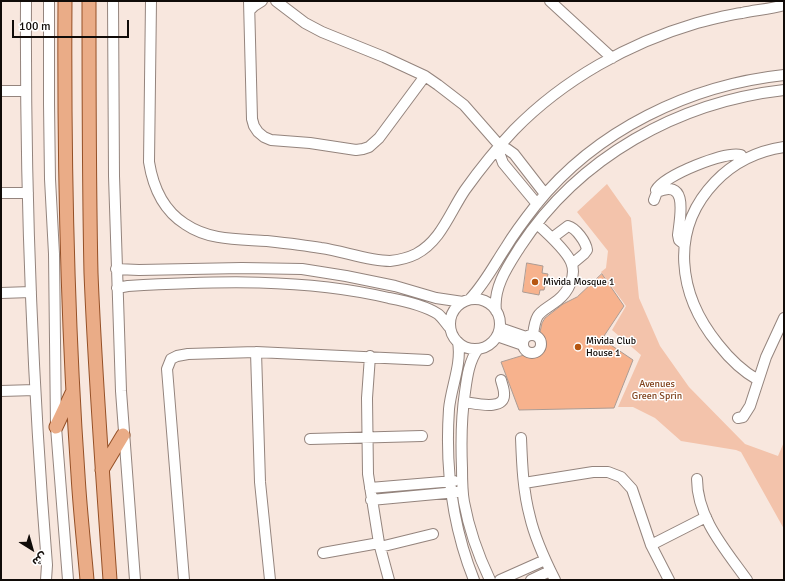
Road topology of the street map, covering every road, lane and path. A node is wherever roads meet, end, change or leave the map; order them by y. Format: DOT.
graph roads {
  1 [pos="26,1"];
  2 [pos="50,1"];
  3 [pos="65,1"];
  4 [pos="90,1"];
  5 [pos="112,1"];
  6 [pos="151,1"];
  7 [pos="262,1"];
  8 [pos="276,1"];
  9 [pos="550,1"];
  10 [pos="250,5"];
  11 [pos="784,5"];
  12 [pos="612,58"];
  13 [pos="784,75"];
  14 [pos="425,76"];
  15 [pos="784,90"];
  16 [pos="1,91"];
  17 [pos="26,91"];
  18 [pos="500,146"];
  19 [pos="784,147"];
  20 [pos="743,159"];
  21 [pos="1,193"];
  22 [pos="28,193"];
  23 [pos="546,194"];
  24 [pos="537,204"];
  25 [pos="537,224"];
  26 [pos="552,238"];
  27 [pos="684,244"];
  28 [pos="572,264"];
  29 [pos="116,269"];
  30 [pos="117,288"];
  31 [pos="31,292"];
  32 [pos="1,293"];
  33 [pos="467,300"];
  34 [pos="496,310"];
  35 [pos="784,318"];
  36 [pos="450,328"];
  37 [pos="498,332"];
  38 [pos="458,342"];
  39 [pos="478,349"];
  40 [pos="256,352"];
  41 [pos="370,356"];
  42 [pos="428,360"];
  43 [pos="501,380"];
  44 [pos="758,380"];
  45 [pos="35,390"];
  46 [pos="1,391"];
  47 [pos="73,391"];
  48 [pos="464,402"];
  49 [pos="738,418"];
  50 [pos="56,427"];
  51 [pos="124,435"];
  52 [pos="422,436"];
  53 [pos="367,437"];
  54 [pos="521,438"];
  55 [pos="310,439"];
  56 [pos="102,470"];
  57 [pos="697,478"];
  58 [pos="462,480"];
  59 [pos="449,481"];
  60 [pos="524,483"];
  61 [pos="370,488"];
  62 [pos="463,492"];
  63 [pos="451,493"];
  64 [pos="371,500"];
  65 [pos="706,517"];
  66 [pos="433,534"];
  67 [pos="379,545"];
  68 [pos="651,545"];
  69 [pos="323,553"];
  70 [pos="545,560"];
  71 [pos="487,575"];
  72 [pos="552,575"];
  73 [pos="46,580"];
  74 [pos="68,580"];
  75 [pos="87,580"];
  76 [pos="110,580"];
  77 [pos="135,580"];
  78 [pos="184,580"];
  79 [pos="270,580"];
  80 [pos="389,580"];
  81 [pos="474,580"];
  82 [pos="495,580"];
  83 [pos="500,580"];
  84 [pos="531,580"];
  85 [pos="670,580"];
  86 [pos="747,580"];
  1 -- 17 [label="street"];
  2 -- 50 [label="street"];
  3 -- 47 [label="main road"];
  4 -- 56 [label="main road"];
  5 -- 29 [label="street"];
  6 -- 18 [label="street"];
  7 -- 10 [label="street"];
  8 -- 14 [label="street"];
  9 -- 12 [label="street"];
  10 -- 14 [label="street"];
  11 -- 12 [label="street"];
  12 -- 18 [label="street"];
  13 -- 23 [label="street"];
  14 -- 18 [label="street"];
  15 -- 25 [label="street"];
  16 -- 17 [label="street"];
  17 -- 22 [label="street"];
  18 -- 23 [label="street"];
  18 -- 24 [label="street"];
  19 -- 20 [label="street"];
  20 -- 27 [label="street"];
  20 -- 27 [label="street"];
  21 -- 22 [label="street"];
  22 -- 31 [label="street"];
  23 -- 24 [label="street"];
  24 -- 33 [label="street"];
  25 -- 26 [label="street"];
  25 -- 34 [label="street"];
  26 -- 28 [label="street"];
  26 -- 28 [label="street"];
  27 -- 44 [label="street"];
  28 -- 37 [label="street"];
  29 -- 30 [label="street"];
  29 -- 33 [label="street"];
  30 -- 36 [label="street"];
  30 -- 51 [label="street"];
  31 -- 32 [label="street"];
  31 -- 45 [label="street"];
  33 -- 34 [label="street"];
  33 -- 36 [label="street"];
  34 -- 37 [label="street"];
  35 -- 44 [label="street"];
  36 -- 38 [label="street"];
  37 -- 39 [label="street"];
  38 -- 39 [label="street"];
  38 -- 59 [label="street"];
  39 -- 48 [label="street"];
  40 -- 41 [label="street"];
  40 -- 78 [label="street"];
  40 -- 79 [label="street"];
  41 -- 42 [label="street"];
  41 -- 53 [label="street"];
  43 -- 48 [label="street"];
  44 -- 49 [label="street"];
  45 -- 46 [label="street"];
  45 -- 73 [label="street"];
  47 -- 50 [label="main road"];
  47 -- 75 [label="main road"];
  48 -- 58 [label="street"];
  50 -- 74 [label="street"];
  51 -- 56 [label="main road"];
  51 -- 77 [label="street"];
  52 -- 53 [label="street"];
  53 -- 55 [label="street"];
  53 -- 61 [label="street"];
  54 -- 60 [label="street"];
  56 -- 76 [label="main road"];
  57 -- 65 [label="street"];
  58 -- 59 [label="street"];
  58 -- 62 [label="street"];
  59 -- 61 [label="street"];
  59 -- 63 [label="street"];
  60 -- 68 [label="street"];
  60 -- 70 [label="street"];
  61 -- 64 [label="street"];
  62 -- 63 [label="street"];
  62 -- 71 [label="street"];
  63 -- 64 [label="street"];
  63 -- 81 [label="street"];
  64 -- 67 [label="street"];
  65 -- 68 [label="street"];
  65 -- 86 [label="street"];
  66 -- 67 [label="street"];
  67 -- 69 [label="street"];
  67 -- 80 [label="street"];
  68 -- 85 [label="street"];
  70 -- 72 [label="street"];
  70 -- 83 [label="street"];
  71 -- 82 [label="street"];
  72 -- 84 [label="street"];
}
